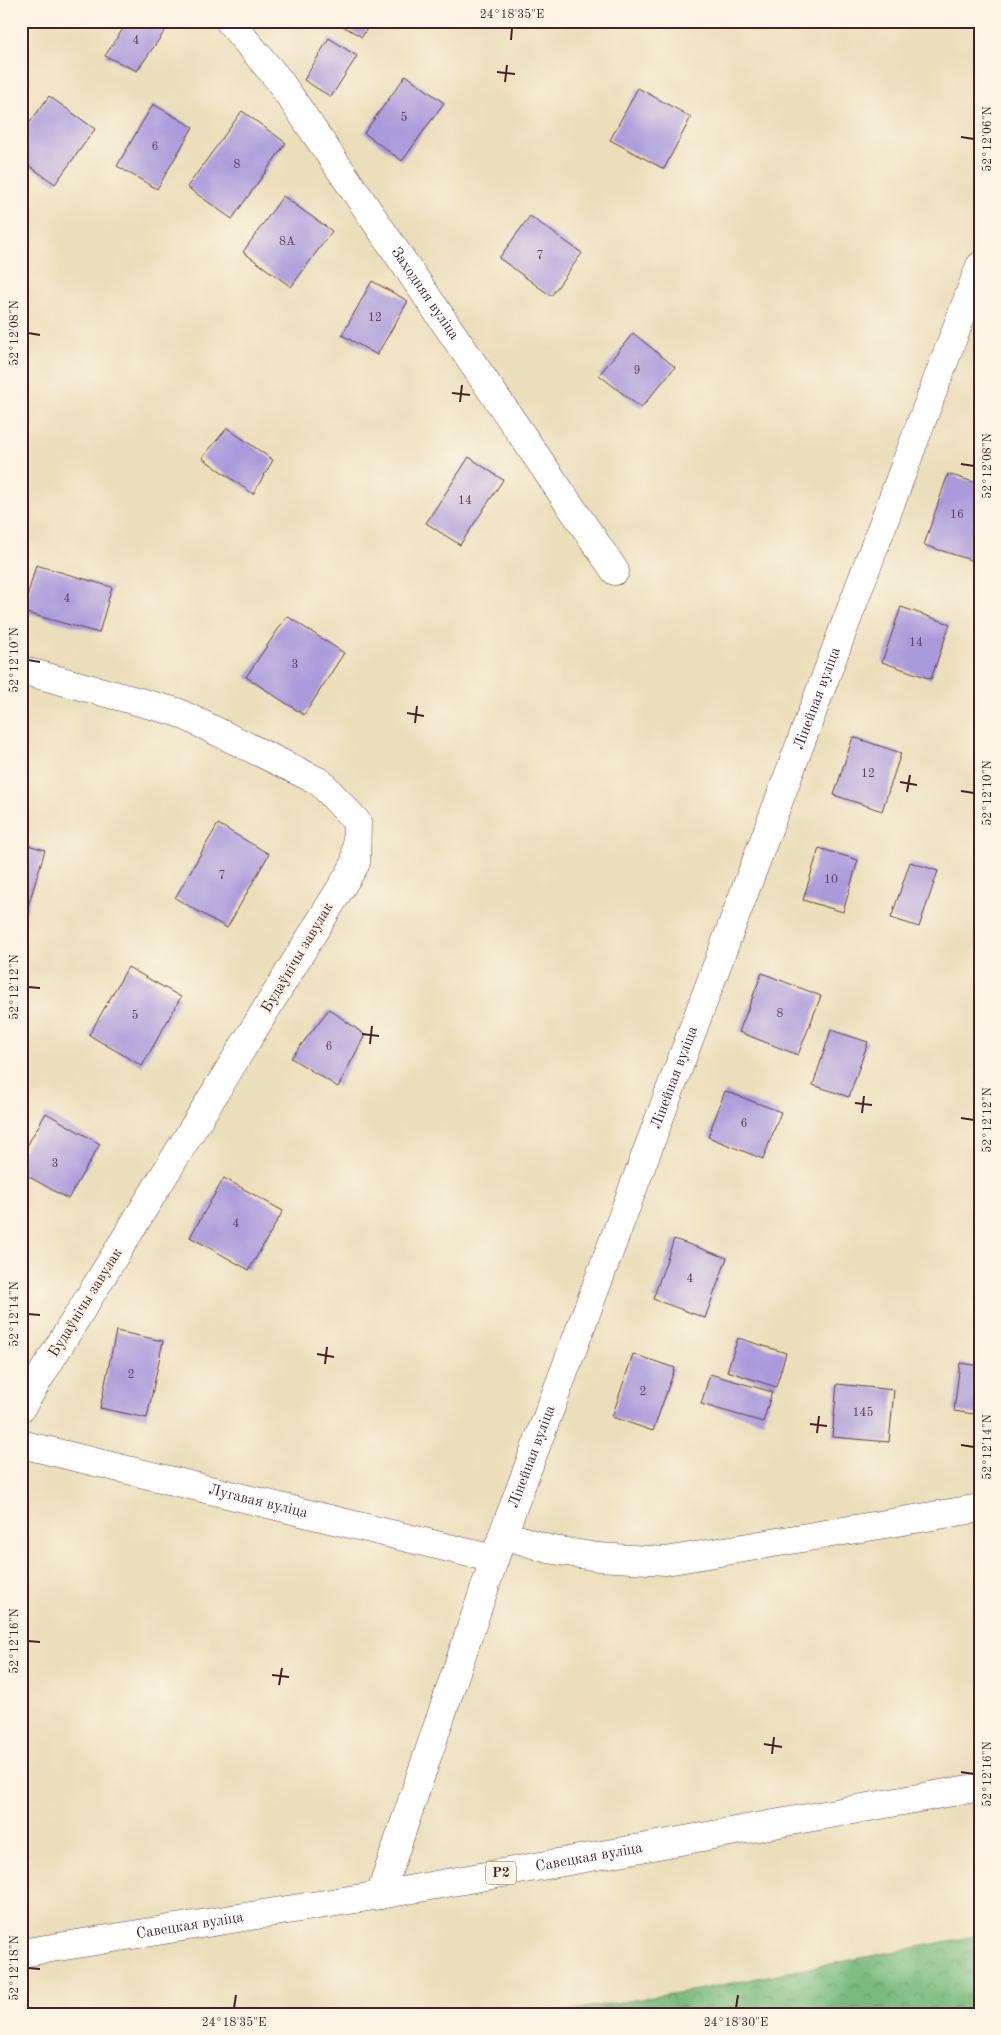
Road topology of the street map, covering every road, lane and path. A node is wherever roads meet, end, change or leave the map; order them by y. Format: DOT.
graph roads {
  1 [pos="229,21"];
  2 [pos="980,266"];
  3 [pos="615,571"];
  4 [pos="21,670"];
  5 [pos="21,1408"];
  6 [pos="21,1444"];
  7 [pos="980,1508"];
  8 [pos="498,1546"];
  9 [pos="980,1787"];
  10 [pos="380,1895"];
  11 [pos="21,1953"];
  1 -- 3 [label="street, Заходняя вуліца"];
  2 -- 8 [label="street, Лінейная вуліца"];
  4 -- 5 [label="street, Будаўнічы завулак"];
  6 -- 8 [label="street, Лугавая вуліца"];
  7 -- 8 [label="street, Лугавая вуліца"];
  8 -- 10 [label="street, Лінейная вуліца"];
  9 -- 10 [label="street, Савецкая вуліца / Р2"];
  10 -- 11 [label="street, Савецкая вуліца / Р2"];
}
